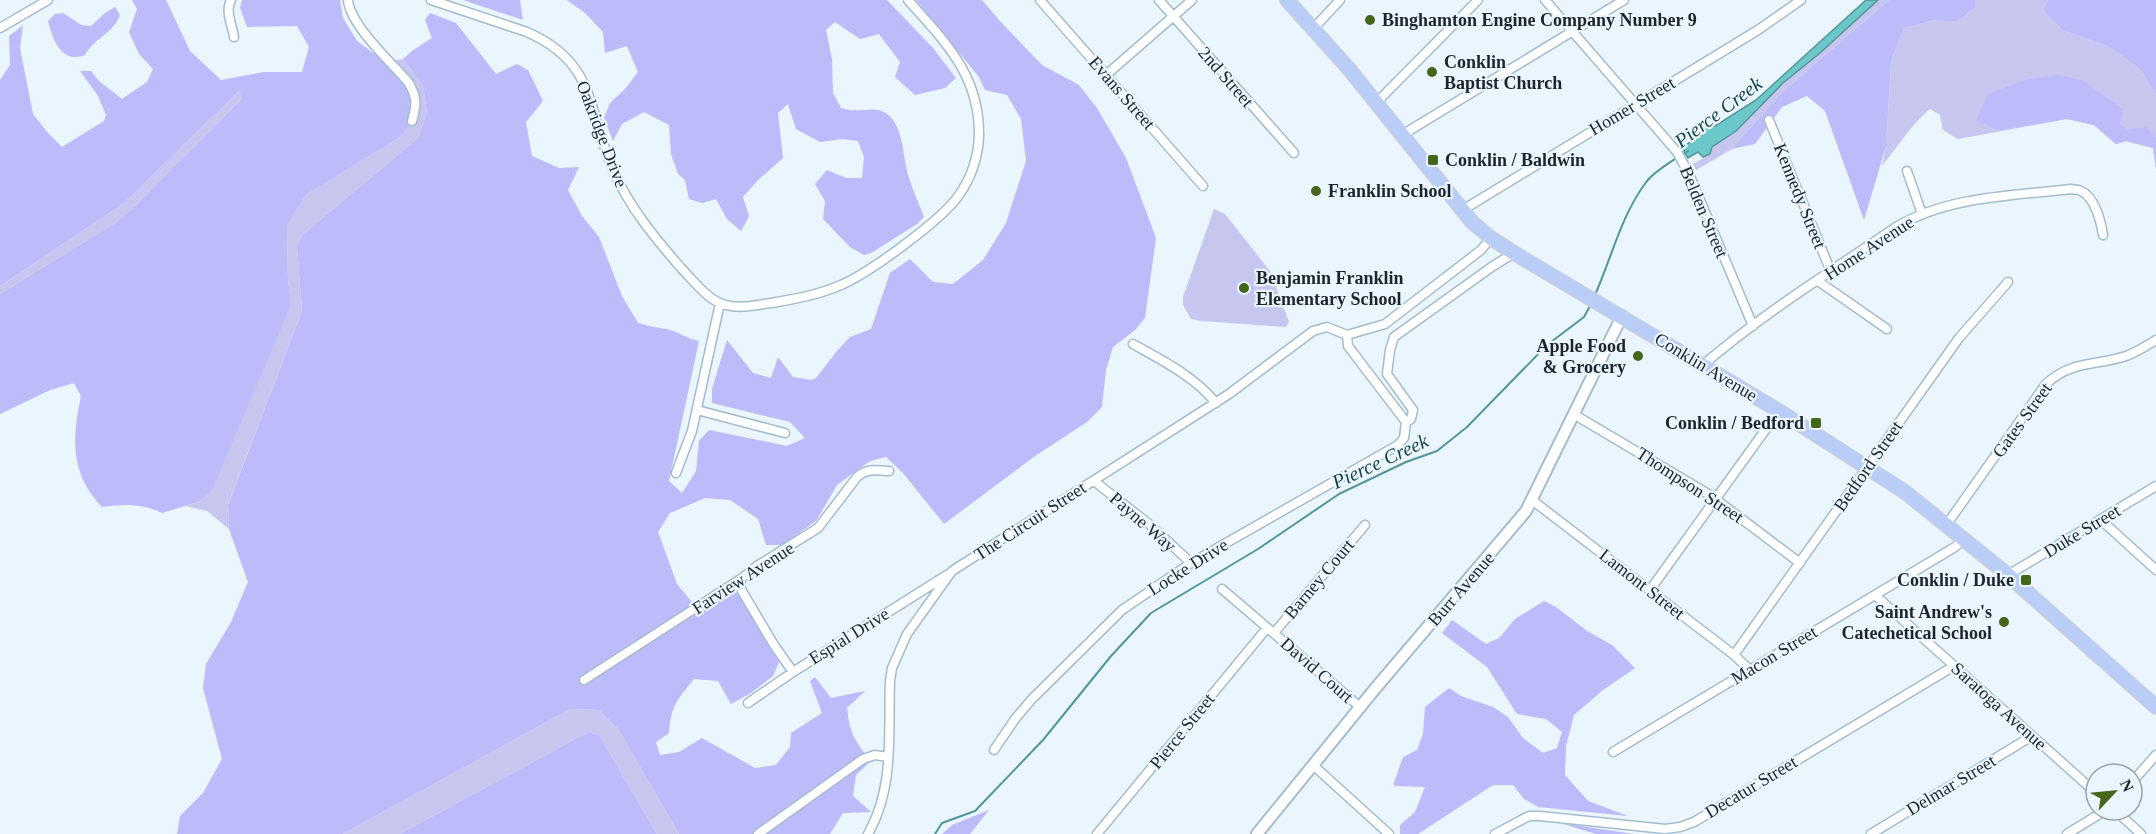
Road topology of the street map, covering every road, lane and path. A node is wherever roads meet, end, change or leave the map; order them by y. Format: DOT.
graph roads {
  1 [pos="48,0"];
  2 [pos="231,0"];
  3 [pos="348,0"];
  4 [pos="431,0"];
  5 [pos="908,0"];
  6 [pos="1040,0"];
  7 [pos="1159,0"];
  8 [pos="1192,0"];
  9 [pos="1287,0"];
  10 [pos="1340,0"];
  11 [pos="1478,0"];
  12 [pos="1545,0"];
  13 [pos="1624,0"];
  14 [pos="1801,0"];
  15 [pos="1173,16"];
  16 [pos="0,28"];
  17 [pos="1313,29"];
  18 [pos="1572,32"];
  19 [pos="234,37"];
  20 [pos="1106,75"];
  21 [pos="1376,103"];
  22 [pos="1635,104"];
  23 [pos="1769,120"];
  24 [pos="412,121"];
  25 [pos="1401,135"];
  26 [pos="1294,153"];
  27 [pos="1907,171"];
  28 [pos="1203,186"];
  29 [pos="1461,211"];
  30 [pos="1922,214"];
  31 [pos="2103,236"];
  32 [pos="1491,238"];
  33 [pos="1514,253"];
  34 [pos="1831,272"];
  35 [pos="1818,281"];
  36 [pos="2008,282"];
  37 [pos="720,303"];
  38 [pos="1622,316"];
  39 [pos="1385,324"];
  40 [pos="1753,326"];
  41 [pos="1887,329"];
  42 [pos="1347,335"];
  43 [pos="1394,337"];
  44 [pos="2156,340"];
  45 [pos="1133,344"];
  46 [pos="1704,365"];
  47 [pos="1387,374"];
  48 [pos="1372,380"];
  49 [pos="1216,403"];
  50 [pos="697,410"];
  51 [pos="1779,411"];
  52 [pos="1575,415"];
  53 [pos="1406,422"];
  54 [pos="785,433"];
  55 [pos="1868,467"];
  56 [pos="889,471"];
  57 [pos="676,473"];
  58 [pos="1094,481"];
  59 [pos="2156,486"];
  60 [pos="1715,498"];
  61 [pos="1533,500"];
  62 [pos="2101,520"];
  63 [pos="1947,524"];
  64 [pos="1365,525"];
  65 [pos="1965,538"];
  66 [pos="1800,563"];
  67 [pos="1191,564"];
  68 [pos="2156,570"];
  69 [pos="952,572"];
  70 [pos="2008,575"];
  71 [pos="742,578"];
  72 [pos="1222,589"];
  73 [pos="1650,590"];
  74 [pos="1875,595"];
  75 [pos="1270,630"];
  76 [pos="1734,655"];
  77 [pos="1954,666"];
  78 [pos="1750,670"];
  79 [pos="793,672"];
  80 [pos="584,680"];
  81 [pos="748,703"];
  82 [pos="1360,707"];
  83 [pos="2156,707"];
  84 [pos="2032,736"];
  85 [pos="994,750"];
  86 [pos="1613,753"];
  87 [pos="2156,754"];
  88 [pos="888,757"];
  89 [pos="1313,765"];
  90 [pos="2144,768"];
  91 [pos="2084,782"];
  92 [pos="2086,822"];
  93 [pos="2128,822"];
  94 [pos="758,834"];
  95 [pos="868,834"];
  96 [pos="1097,834"];
  97 [pos="1257,834"];
  98 [pos="1389,834"];
  99 [pos="1495,834"];
  100 [pos="1871,834"];
  101 [pos="2067,834"];
  102 [pos="2141,834"];
  1 -- 16 [label="street"];
  2 -- 19 [label="street"];
  3 -- 24 [label="street"];
  4 -- 37 [label="street, Oakridge Drive"];
  5 -- 37 [label="street"];
  6 -- 20 [label="street, Evans Street"];
  7 -- 15 [label="street, 2nd Street"];
  8 -- 15 [label="street"];
  9 -- 17 [label="main road, Conklin Avenue"];
  10 -- 17 [label="street"];
  11 -- 21 [label="street"];
  12 -- 18 [label="street, Belden Street"];
  13 -- 18 [label="street"];
  14 -- 22 [label="street, Homer Street"];
  15 -- 20 [label="street"];
  15 -- 26 [label="street, 2nd Street"];
  17 -- 21 [label="main road, Conklin Avenue"];
  18 -- 22 [label="street, Belden Street"];
  18 -- 25 [label="street"];
  20 -- 28 [label="street, Evans Street"];
  21 -- 25 [label="main road, Conklin Avenue"];
  22 -- 29 [label="street, Homer Street"];
  22 -- 40 [label="street, Belden Street"];
  23 -- 34 [label="street, Kennedy Street"];
  25 -- 29 [label="main road, Conklin Avenue"];
  27 -- 30 [label="street"];
  29 -- 32 [label="main road, Conklin Avenue"];
  30 -- 31 [label="street, Home Avenue"];
  30 -- 34 [label="street, Home Avenue"];
  32 -- 33 [label="main road, Conklin Avenue"];
  32 -- 39 [label="street"];
  33 -- 38 [label="main road, Conklin Avenue"];
  33 -- 43 [label="street"];
  34 -- 35 [label="street, Home Avenue"];
  35 -- 40 [label="street, Home Avenue"];
  35 -- 41 [label="street"];
  36 -- 55 [label="street, Bedford Street"];
  37 -- 50 [label="street"];
  38 -- 46 [label="main road, Conklin Avenue"];
  38 -- 52 [label="street, Burr Avenue"];
  39 -- 42 [label="street"];
  39 -- 43 [label="street"];
  40 -- 46 [label="street, Home Avenue"];
  42 -- 48 [label="street"];
  42 -- 49 [label="street, The Circuit Street"];
  43 -- 47 [label="street"];
  44 -- 63 [label="street, Gates Street"];
  45 -- 49 [label="street"];
  46 -- 51 [label="main road, Conklin Avenue"];
  47 -- 48 [label="street"];
  47 -- 53 [label="street"];
  48 -- 53 [label="street"];
  49 -- 58 [label="street, The Circuit Street"];
  50 -- 54 [label="street"];
  50 -- 57 [label="street"];
  51 -- 55 [label="main road, Conklin Avenue"];
  51 -- 60 [label="street"];
  52 -- 60 [label="street, Thompson Street"];
  52 -- 61 [label="street, Burr Avenue"];
  53 -- 67 [label="street, Locke Drive"];
  55 -- 63 [label="main road, Conklin Avenue"];
  55 -- 66 [label="street, Bedford Street"];
  56 -- 71 [label="street, Farview Avenue"];
  58 -- 67 [label="street, Payne Way"];
  58 -- 69 [label="street, The Circuit Street"];
  59 -- 62 [label="street, Duke Street"];
  60 -- 66 [label="street, Thompson Street"];
  60 -- 73 [label="street"];
  61 -- 73 [label="street, Lamont Street"];
  61 -- 82 [label="street, Burr Avenue"];
  62 -- 68 [label="street"];
  62 -- 70 [label="street, Duke Street"];
  63 -- 65 [label="main road, Conklin Avenue"];
  64 -- 75 [label="street, Barney Court"];
  65 -- 70 [label="main road, Conklin Avenue"];
  65 -- 74 [label="street, Macon Street"];
  66 -- 76 [label="street, Bedford Street"];
  67 -- 85 [label="street, Locke Drive"];
  69 -- 79 [label="street, Espial Drive"];
  69 -- 88 [label="street, The Circuit Street"];
  70 -- 83 [label="main road, Conklin Avenue"];
  71 -- 79 [label="street"];
  71 -- 80 [label="street, Farview Avenue"];
  72 -- 75 [label="street"];
  73 -- 76 [label="street, Lamont Street"];
  74 -- 77 [label="street, Saratoga Avenue"];
  74 -- 78 [label="street, Macon Street"];
  75 -- 82 [label="street, David Court"];
  75 -- 96 [label="street, Pierce Street"];
  76 -- 78 [label="street, Lamont Street"];
  77 -- 84 [label="street, Saratoga Avenue"];
  77 -- 99 [label="street, Decatur Street"];
  78 -- 86 [label="street, Macon Street"];
  79 -- 81 [label="street, Espial Drive"];
  82 -- 89 [label="street, Burr Avenue"];
  84 -- 91 [label="street, Saratoga Avenue"];
  84 -- 100 [label="street, Delmar Street"];
  87 -- 90 [label="street"];
  88 -- 94 [label="street"];
  88 -- 95 [label="street, The Circuit Street"];
  89 -- 97 [label="street, Burr Avenue"];
  89 -- 98 [label="street"];
  92 -- 101 [label="street"];
  93 -- 102 [label="street"];
}
